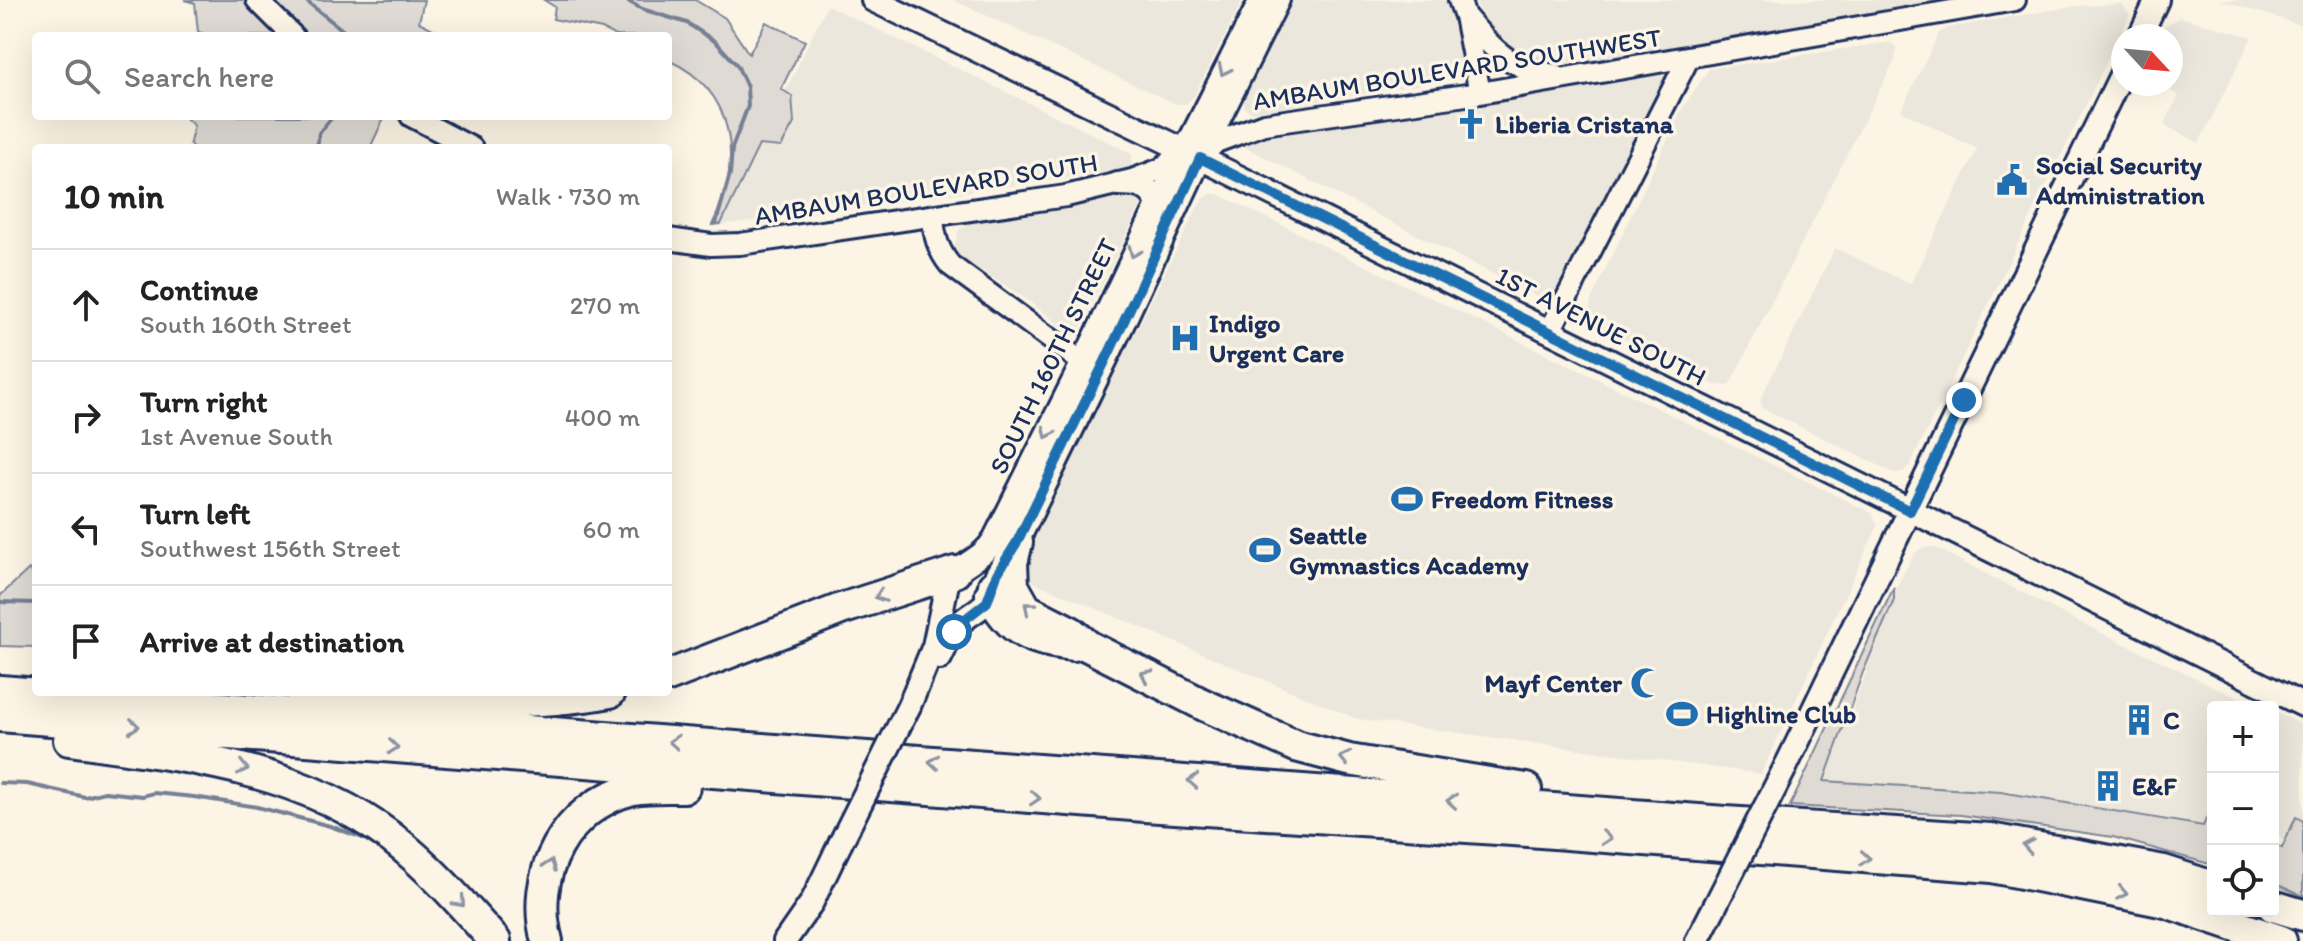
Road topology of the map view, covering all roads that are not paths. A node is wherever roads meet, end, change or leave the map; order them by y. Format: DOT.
graph roads {
  1 [pos="257,0"];
  2 [pos="873,0"];
  3 [pos="1260,0"];
  4 [pos="1279,0"];
  5 [pos="2015,0"];
  6 [pos="2157,0"];
  7 [pos="1462,8"];
  8 [pos="2146,24"];
  9 [pos="289,32"];
  10 [pos="1689,57"];
  11 [pos="1571,78"];
  12 [pos="1480,93"];
  13 [pos="2111,96"];
  14 [pos="1228,99"];
  15 [pos="419,120"];
  16 [pos="1264,124"];
  17 [pos="464,144"];
  18 [pos="1192,154"];
  19 [pos="1118,184"];
  20 [pos="1157,202"];
  21 [pos="933,216"];
  22 [pos="672,240"];
  23 [pos="1550,331"];
  24 [pos="1091,368"];
  25 [pos="1910,511"];
  26 [pos="1017,542"];
  27 [pos="955,572"];
  28 [pos="991,594"];
  29 [pos="1088,646"];
  30 [pos="672,674"];
  31 [pos="0,676"];
  32 [pos="32,678"];
  33 [pos="0,691"];
  34 [pos="32,693"];
  35 [pos="66,696"];
  36 [pos="399,696"];
  37 [pos="589,696"];
  38 [pos="2303,705"];
  39 [pos="914,706"];
  40 [pos="0,716"];
  41 [pos="0,729"];
  42 [pos="817,780"];
  43 [pos="1725,822"];
  44 [pos="845,844"];
  45 [pos="2207,885"];
  46 [pos="2279,908"];
  47 [pos="2303,915"];
  48 [pos="495,941"];
  49 [pos="547,941"];
  50 [pos="785,941"];
  51 [pos="800,941"];
  52 [pos="1697,941"];
  53 [pos="2281,941"];
  1 -- 9 [label="street"];
  2 -- 18 [label="main road, 1ST AVENUE SOUTH"];
  3 -- 18 [label="street, one-way"];
  4 -- 14 [label="street"];
  5 -- 10 [label="street, AMBAUM BOULEVARD SOUTHWEST"];
  6 -- 8 [label="main road"];
  7 -- 11 [label="street"];
  7 -- 12 [label="street"];
  10 -- 11 [label="street, AMBAUM BOULEVARD SOUTHWEST"];
  10 -- 23 [label="street"];
  11 -- 12 [label="street, AMBAUM BOULEVARD SOUTHWEST"];
  12 -- 16 [label="street, AMBAUM BOULEVARD SOUTHWEST"];
  13 -- 25 [label="main road"];
  14 -- 16 [label="street"];
  14 -- 18 [label="street"];
  15 -- 17 [label="street"];
  16 -- 18 [label="street, AMBAUM BOULEVARD SOUTHWEST"];
  18 -- 19 [label="street, AMBAUM BOULEVARD SOUTH"];
  18 -- 20 [label="main road, SOUTH 160TH STREET"];
  18 -- 23 [label="main road, 1ST AVENUE SOUTH"];
  18 -- 24 [label="main road, SOUTH 160TH STREET"];
  19 -- 20 [label="main road"];
  19 -- 21 [label="street, AMBAUM BOULEVARD SOUTH"];
  20 -- 24 [label="main road, SOUTH 160TH STREET, one-way"];
  21 -- 22 [label="street, AMBAUM BOULEVARD SOUTH"];
  21 -- 24 [label="street"];
  23 -- 25 [label="main road, 1ST AVENUE SOUTH"];
  24 -- 26 [label="main road, SOUTH 160TH STREET"];
  24 -- 27 [label="main road, SOUTH 160TH STREET, one-way"];
  25 -- 38 [label="main road, 1ST AVENUE SOUTH"];
  25 -- 52 [label="main road, bridge"];
  26 -- 28 [label="main road, SOUTH 160TH STREET"];
  29 -- 26 [label="highway, one-way"];
  27 -- 28 [label="main road"];
  27 -- 30 [label="highway, one-way"];
  27 -- 39 [label="main road, SOUTH 160TH STREET"];
  28 -- 29 [label="highway"];
  28 -- 39 [label="main road, SOUTH 160TH STREET"];
  43 -- 29 [label="highway, one-way"];
  31 -- 32 [label="highway"];
  34 -- 33 [label="highway, one-way"];
  43 -- 35 [label="highway, one-way"];
  36 -- 37 [label="highway"];
  39 -- 44 [label="main road, SOUTH 160TH STREET"];
  40 -- 42 [label="highway, one-way"];
  41 -- 48 [label="highway, one-way"];
  49 -- 42 [label="highway, one-way"];
  42 -- 53 [label="highway, one-way"];
  45 -- 43 [label="highway, one-way"];
  44 -- 50 [label="main road, SOUTH 160TH STREET"];
  44 -- 51 [label="main road, SOUTH 160TH STREET"];
  46 -- 47 [label="highway"];
}
